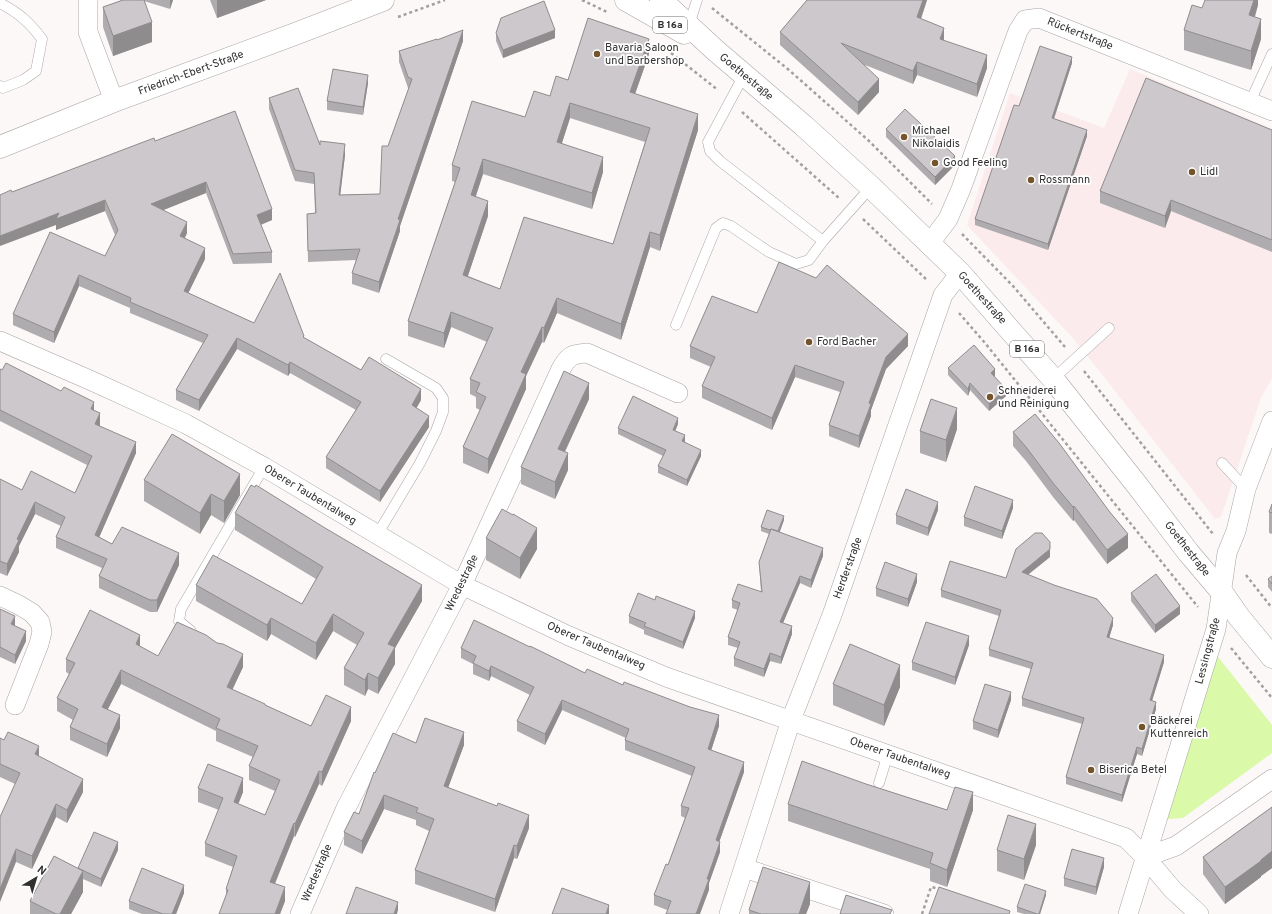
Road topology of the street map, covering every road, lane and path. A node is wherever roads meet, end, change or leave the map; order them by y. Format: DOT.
graph roads {
  1 [pos="88,0"];
  2 [pos="626,0"];
  3 [pos="697,0"];
  4 [pos="375,2"];
  5 [pos="0,3"];
  6 [pos="672,9"];
  7 [pos="715,50"];
  8 [pos="1272,54"];
  9 [pos="744,75"];
  10 [pos="0,86"];
  11 [pos="114,101"];
  12 [pos="1250,102"];
  13 [pos="1272,111"];
  14 [pos="0,147"];
  15 [pos="871,187"];
  16 [pos="823,241"];
  17 [pos="930,243"];
  18 [pos="960,274"];
  19 [pos="676,325"];
  20 [pos="1109,328"];
  21 [pos="0,341"];
  22 [pos="386,359"];
  23 [pos="1053,379"];
  24 [pos="678,392"];
  25 [pos="1272,421"];
  26 [pos="1222,463"];
  27 [pos="264,467"];
  28 [pos="1246,489"];
  29 [pos="377,535"];
  30 [pos="462,585"];
  31 [pos="1221,591"];
  32 [pos="0,596"];
  33 [pos="198,636"];
  34 [pos="1272,657"];
  35 [pos="15,705"];
  36 [pos="791,720"];
  37 [pos="888,754"];
  38 [pos="1272,779"];
  39 [pos="878,783"];
  40 [pos="1145,857"];
  41 [pos="744,868"];
  42 [pos="943,891"];
  43 [pos="300,914"];
  44 [pos="729,914"];
  45 [pos="884,914"];
  46 [pos="922,914"];
  47 [pos="1128,914"];
  48 [pos="1199,914"];
  1 -- 11 [label="street"];
  2 -- 7 [label="main road, Goethestraße / B 16a"];
  3 -- 6 [label="lane"];
  4 -- 11 [label="main road, Friedrich-Ebert-Straße"];
  5 -- 10 [label="lane"];
  6 -- 7 [label="main road, Goethestraße / B 16a"];
  7 -- 9 [label="main road, Goethestraße / B 16a"];
  8 -- 12 [label="lane"];
  9 -- 15 [label="main road, Goethestraße / B 16a"];
  9 -- 16 [label="lane"];
  11 -- 14 [label="main road, Friedrich-Ebert-Straße"];
  12 -- 13 [label="street, Rückertstraße"];
  12 -- 17 [label="street, Rückertstraße"];
  15 -- 16 [label="lane"];
  15 -- 17 [label="main road, Goethestraße / B 16a"];
  16 -- 19 [label="lane"];
  17 -- 18 [label="main road, Goethestraße / B 16a"];
  18 -- 23 [label="main road, Goethestraße / B 16a"];
  18 -- 36 [label="street, Herderstraße"];
  20 -- 23 [label="lane"];
  21 -- 27 [label="street, Oberer Taubentalweg"];
  22 -- 29 [label="lane"];
  23 -- 31 [label="main road, Goethestraße / B 16a"];
  24 -- 30 [label="street, Wredestraße"];
  25 -- 28 [label="street, Lessingstraße"];
  26 -- 28 [label="lane"];
  27 -- 29 [label="street, Oberer Taubentalweg"];
  27 -- 33 [label="lane"];
  28 -- 31 [label="street, Lessingstraße"];
  29 -- 30 [label="street, Oberer Taubentalweg"];
  30 -- 36 [label="street, Oberer Taubentalweg"];
  30 -- 43 [label="street, Wredestraße"];
  31 -- 34 [label="main road, Goethestraße / B 16a"];
  31 -- 40 [label="street, Lessingstraße"];
  32 -- 35 [label="street"];
  36 -- 37 [label="street, Oberer Taubentalweg"];
  36 -- 41 [label="street, Herderstraße"];
  37 -- 39 [label="lane"];
  37 -- 40 [label="street, Oberer Taubentalweg"];
  38 -- 40 [label="street"];
  40 -- 47 [label="street, Lessingstraße"];
  40 -- 48 [label="street, Oberer Taubentalweg"];
  41 -- 44 [label="street, Herderstraße"];
  41 -- 45 [label="street"];
  42 -- 46 [label="path"];
}
